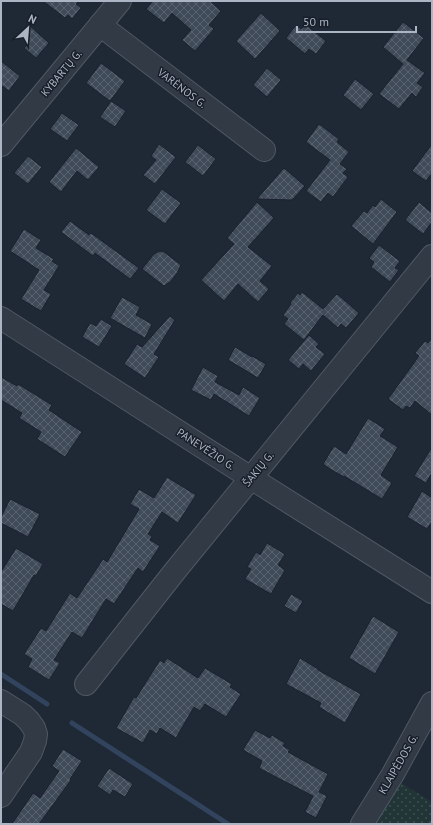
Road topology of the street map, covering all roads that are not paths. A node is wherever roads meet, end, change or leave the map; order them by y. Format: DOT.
graph roads {
  1 [pos="120,1"];
  2 [pos="100,25"];
  3 [pos="1,145"];
  4 [pos="264,150"];
  5 [pos="432,256"];
  6 [pos="1,318"];
  7 [pos="251,478"];
  8 [pos="432,592"];
  9 [pos="86,684"];
  10 [pos="1,701"];
  11 [pos="432,703"];
  12 [pos="1,796"];
  13 [pos="362,824"];
  1 -- 2 [label="street, KYBARTŲ G."];
  2 -- 3 [label="street, KYBARTŲ G."];
  2 -- 4 [label="street, VARĖNOS G."];
  5 -- 7 [label="street, ŠAKIŲ G."];
  6 -- 7 [label="street, PANEVĖŽIO G."];
  7 -- 8 [label="street, PANEVĖŽIO G."];
  7 -- 9 [label="street, ŠAKIŲ G."];
  10 -- 12 [label="street"];
  11 -- 13 [label="street, KLAIPĖDOS G."];
}
